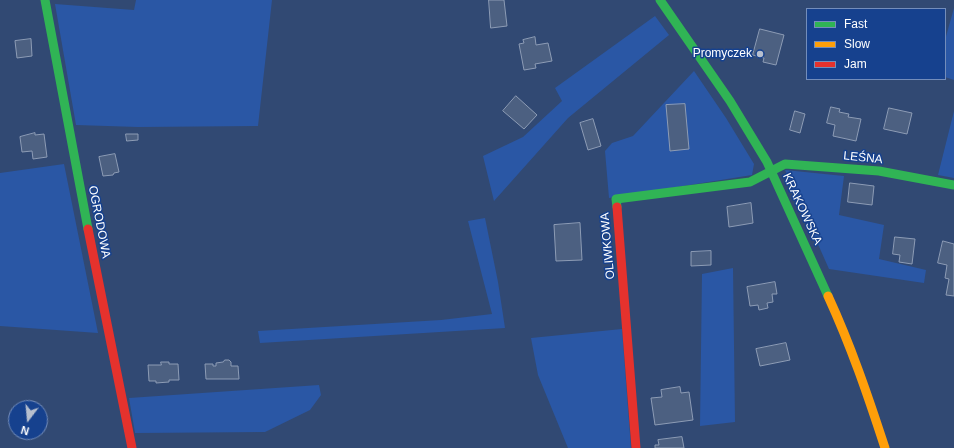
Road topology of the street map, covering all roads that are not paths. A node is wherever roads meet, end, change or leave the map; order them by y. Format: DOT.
graph roads {
  1 [pos="45,0"];
  2 [pos="660,0"];
  3 [pos="771,172"];
  4 [pos="954,185"];
  5 [pos="132,448"];
  6 [pos="636,448"];
  7 [pos="885,448"];
  1 -- 5 [label="street, OGRODOWA"];
  2 -- 3 [label="street, KRAKOWSKA"];
  3 -- 4 [label="street, LEŚNA"];
  3 -- 6 [label="street, OLIWKOWA"];
  3 -- 7 [label="street, KRAKOWSKA"];
}
